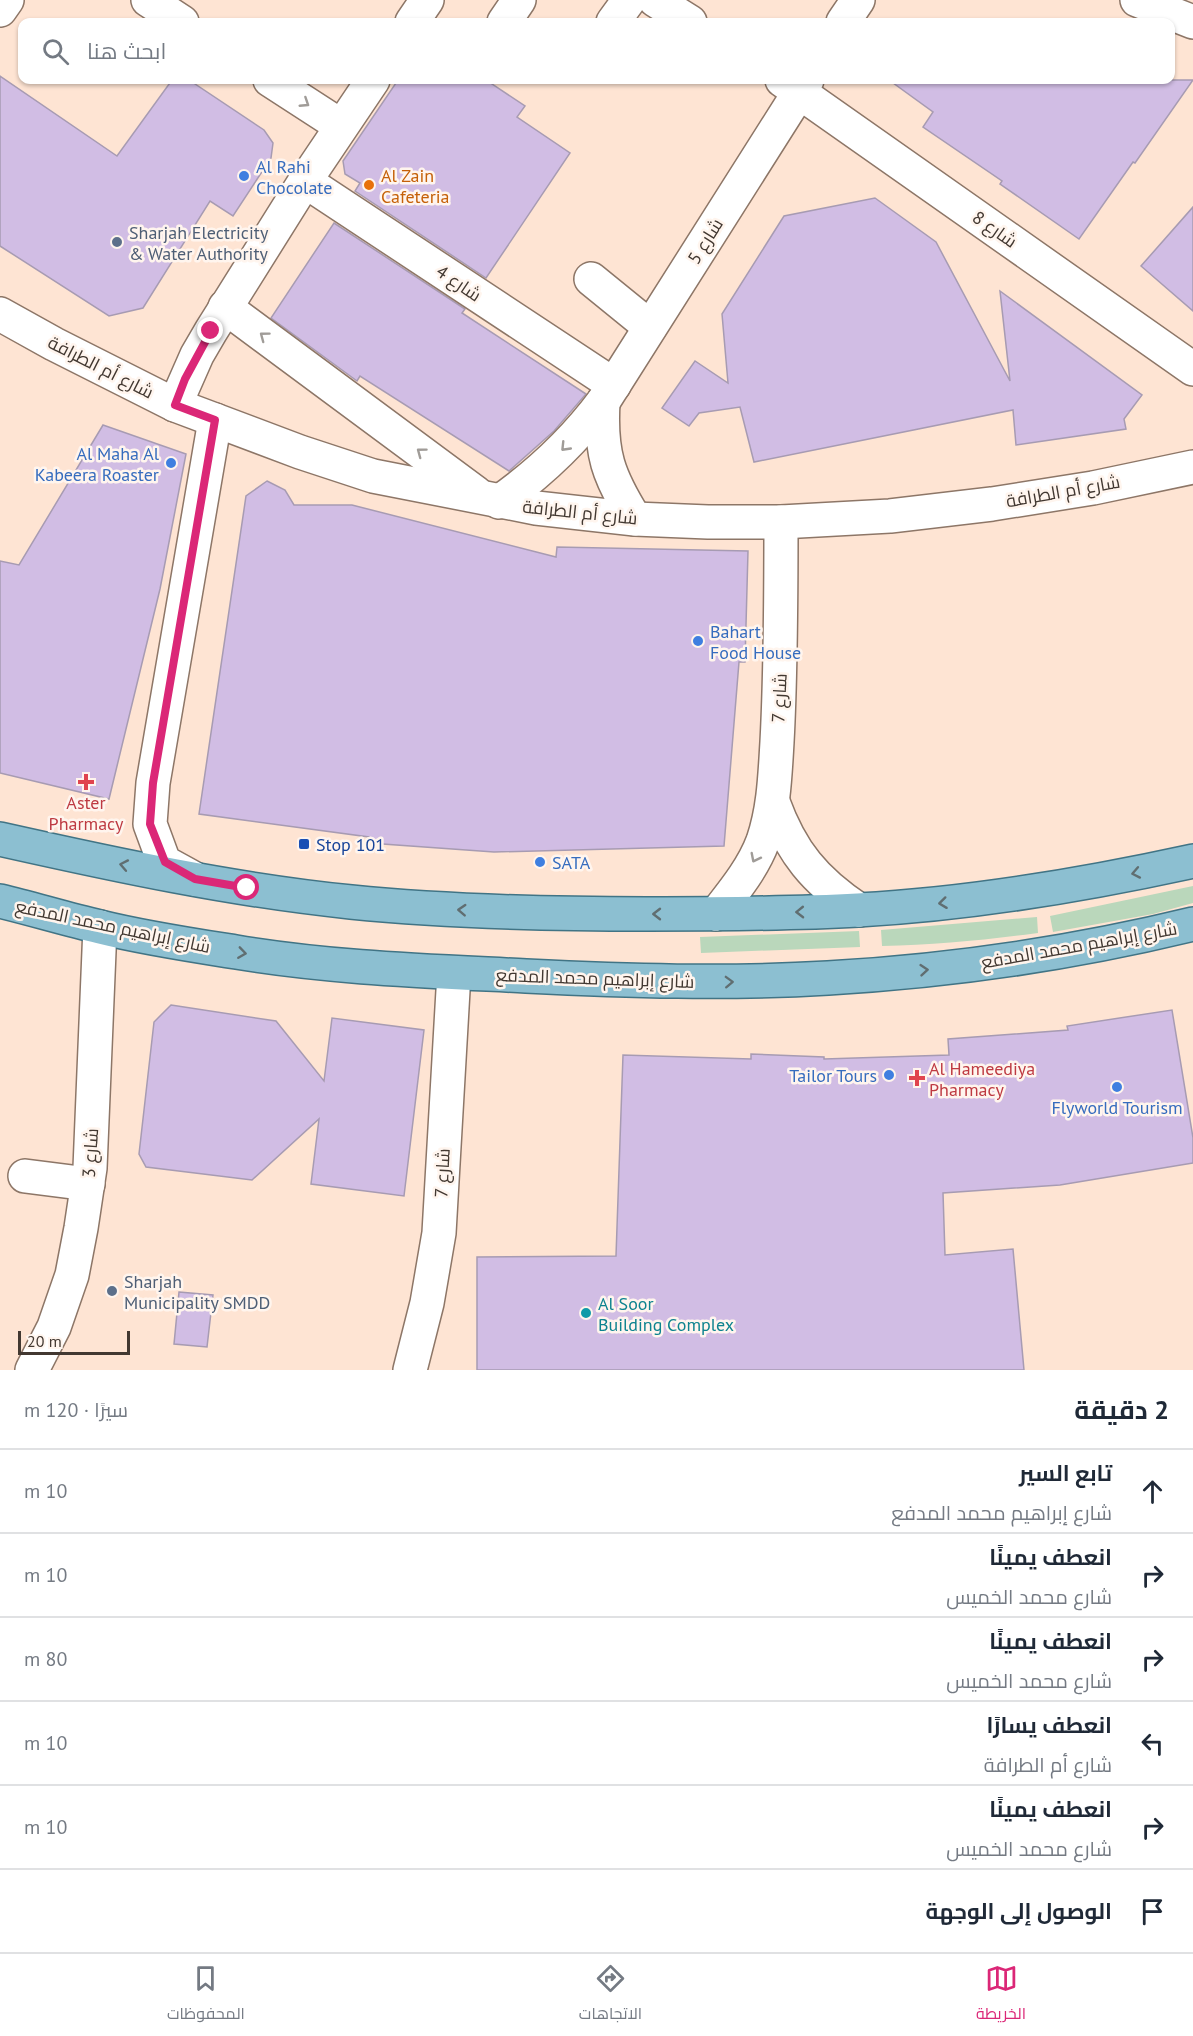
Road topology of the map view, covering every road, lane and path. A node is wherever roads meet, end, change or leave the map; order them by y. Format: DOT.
graph roads {
  1 [pos="7,0"];
  2 [pos="148,0"];
  3 [pos="427,0"];
  4 [pos="519,0"];
  5 [pos="629,0"];
  6 [pos="655,0"];
  7 [pos="858,0"];
  8 [pos="1137,0"];
  9 [pos="0,10"];
  10 [pos="176,18"];
  11 [pos="415,18"];
  12 [pos="507,18"];
  13 [pos="616,18"];
  14 [pos="684,18"];
  15 [pos="846,18"];
  16 [pos="1193,22"];
  17 [pos="276,84"];
  18 [pos="370,84"];
  19 [pos="795,84"];
  20 [pos="797,84"];
  21 [pos="341,126"];
  22 [pos="305,181"];
  23 [pos="591,279"];
  24 [pos="225,308"];
  25 [pos="0,314"];
  26 [pos="650,327"];
  27 [pos="1192,370"];
  28 [pos="608,394"];
  29 [pos="175,405"];
  30 [pos="215,420"];
  31 [pos="1193,467"];
  32 [pos="492,501"];
  33 [pos="635,519"];
  34 [pos="781,522"];
  35 [pos="773,802"];
  36 [pos="0,839"];
  37 [pos="1193,861"];
  38 [pos="195,879"];
  39 [pos="0,901"];
  40 [pos="859,910"];
  41 [pos="716,914"];
  42 [pos="1193,924"];
  43 [pos="100,927"];
  44 [pos="454,973"];
  45 [pos="26,1176"];
  46 [pos="88,1184"];
  47 [pos="32,1370"];
  48 [pos="410,1370"];
  1 -- 9 [label="street"];
  2 -- 10 [label="street"];
  3 -- 11 [label="street"];
  4 -- 12 [label="street"];
  5 -- 13 [label="street"];
  6 -- 14 [label="street"];
  7 -- 15 [label="street"];
  8 -- 16 [label="street"];
  17 -- 21 [label="street, one-way"];
  18 -- 21 [label="street"];
  19 -- 26 [label="street, شارع 5"];
  20 -- 27 [label="street, شارع 8"];
  21 -- 22 [label="street"];
  22 -- 24 [label="street"];
  22 -- 28 [label="street, شارع 4"];
  23 -- 26 [label="street"];
  24 -- 29 [label="street"];
  32 -- 24 [label="street, one-way"];
  25 -- 29 [label="street, شارع أم الطرافة"];
  26 -- 28 [label="street, شارع 5"];
  28 -- 32 [label="street, شارع 5, one-way"];
  28 -- 33 [label="street, شارع 5"];
  29 -- 30 [label="street, شارع أم الطرافة"];
  30 -- 32 [label="street, شارع أم الطرافة"];
  30 -- 38 [label="street"];
  31 -- 34 [label="street, شارع أم الطرافة"];
  32 -- 33 [label="street, شارع أم الطرافة"];
  33 -- 34 [label="street, شارع أم الطرافة"];
  34 -- 35 [label="street, شارع 7"];
  35 -- 40 [label="street, شارع 7"];
  35 -- 41 [label="street, شارع 7, one-way"];
  38 -- 36 [label="main road, one-way"];
  37 -- 40 [label="main road, one-way"];
  41 -- 38 [label="main road, one-way"];
  39 -- 43 [label="main road, شارع إبراهيم محمد المدفع"];
  40 -- 41 [label="main road, one-way"];
  44 -- 42 [label="main road, شارع إبراهيم محمد المدفع, one-way"];
  43 -- 44 [label="main road, شارع إبراهيم محمد المدفع, one-way"];
  43 -- 46 [label="street, شارع 3"];
  44 -- 48 [label="street, شارع 7"];
  45 -- 46 [label="street"];
  46 -- 47 [label="street, شارع 3"];
}
